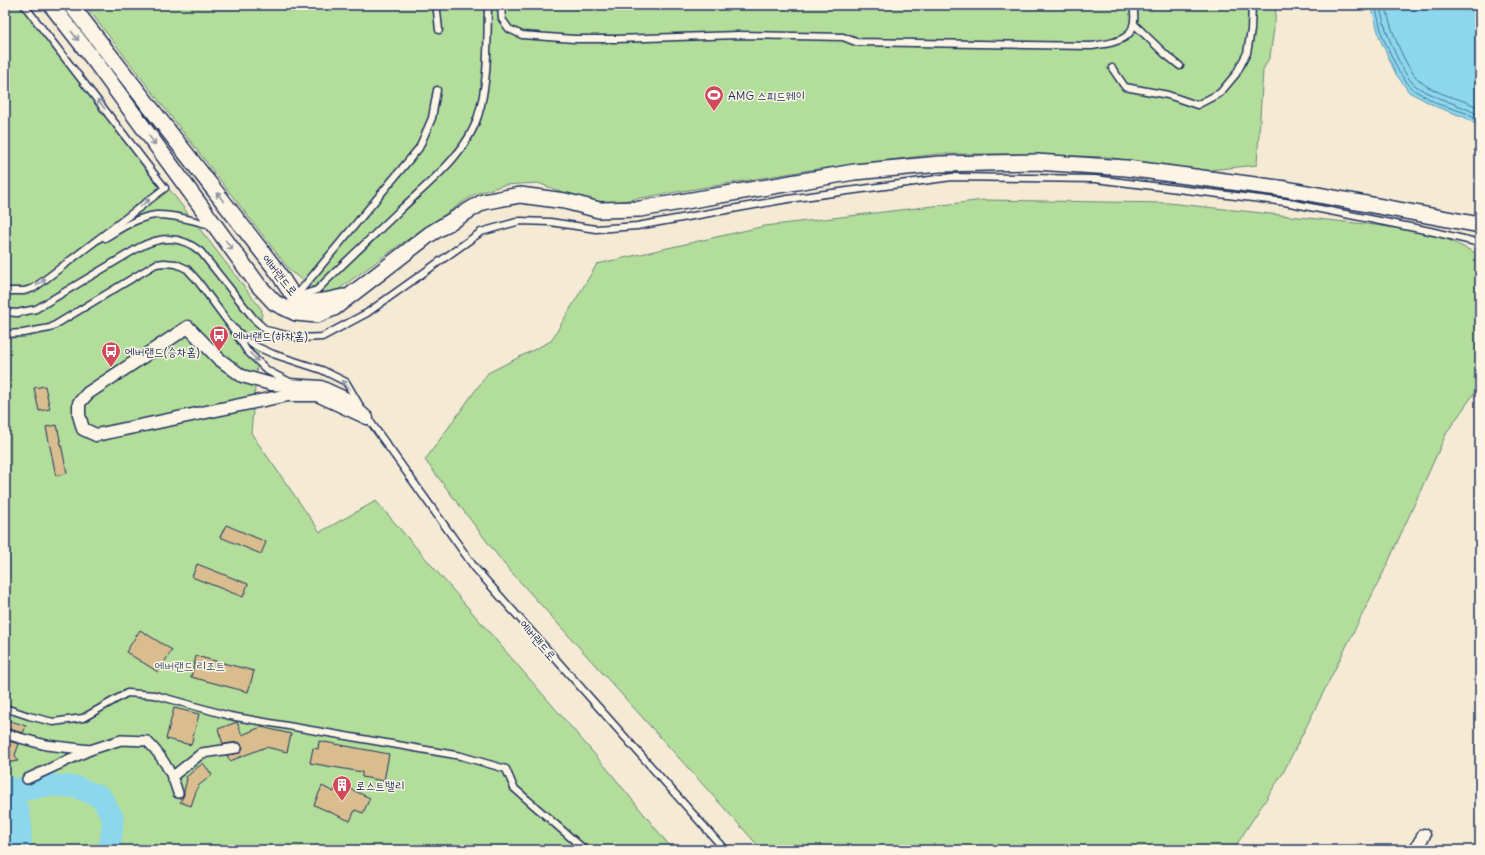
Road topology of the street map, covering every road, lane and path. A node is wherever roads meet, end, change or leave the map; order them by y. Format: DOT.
graph roads {
  1 [pos="24,5"];
  2 [pos="51,5"];
  3 [pos="71,5"];
  4 [pos="435,5"];
  5 [pos="488,5"];
  6 [pos="501,5"];
  7 [pos="1133,5"];
  8 [pos="1252,5"];
  9 [pos="1134,24"];
  10 [pos="439,30"];
  11 [pos="1180,66"];
  12 [pos="1112,68"];
  13 [pos="437,90"];
  14 [pos="1480,225"];
  15 [pos="215,226"];
  16 [pos="1480,243"];
  17 [pos="87,247"];
  18 [pos="5,291"];
  19 [pos="348,296"];
  20 [pos="295,297"];
  21 [pos="5,312"];
  22 [pos="231,326"];
  23 [pos="5,334"];
  24 [pos="297,386"];
  25 [pos="317,395"];
  26 [pos="367,418"];
  27 [pos="5,708"];
  28 [pos="5,734"];
  29 [pos="237,748"];
  30 [pos="90,750"];
  31 [pos="173,776"];
  32 [pos="27,779"];
  33 [pos="178,793"];
  34 [pos="1424,835"];
  35 [pos="585,850"];
  36 [pos="725,850"];
  37 [pos="1415,850"];
  17 -- 1 [label="lane, one-way"];
  2 -- 15 [label="street, 에버랜드로, one-way"];
  20 -- 3 [label="street, 에버랜드로, one-way"];
  4 -- 10 [label="lane"];
  5 -- 20 [label="lane"];
  6 -- 9 [label="lane"];
  7 -- 9 [label="lane"];
  8 -- 12 [label="lane"];
  9 -- 11 [label="lane"];
  13 -- 20 [label="lane"];
  14 -- 19 [label="street"];
  15 -- 17 [label="lane"];
  15 -- 19 [label="street, 에버랜드로, one-way"];
  16 -- 21 [label="lane"];
  18 -- 17 [label="lane, one-way"];
  19 -- 20 [label="street, 에버랜드로"];
  22 -- 23 [label="lane"];
  22 -- 24 [label="lane, one-way"];
  26 -- 22 [label="lane, 에버랜드로, one-way"];
  24 -- 25 [label="lane"];
  24 -- 25 [label="street"];
  24 -- 26 [label="street"];
  25 -- 26 [label="street"];
  26 -- 36 [label="lane, 에버랜드로"];
  27 -- 35 [label="lane"];
  28 -- 30 [label="street"];
  29 -- 31 [label="street"];
  30 -- 31 [label="street"];
  30 -- 32 [label="street"];
  31 -- 33 [label="street"];
  34 -- 37 [label="street"];
}
